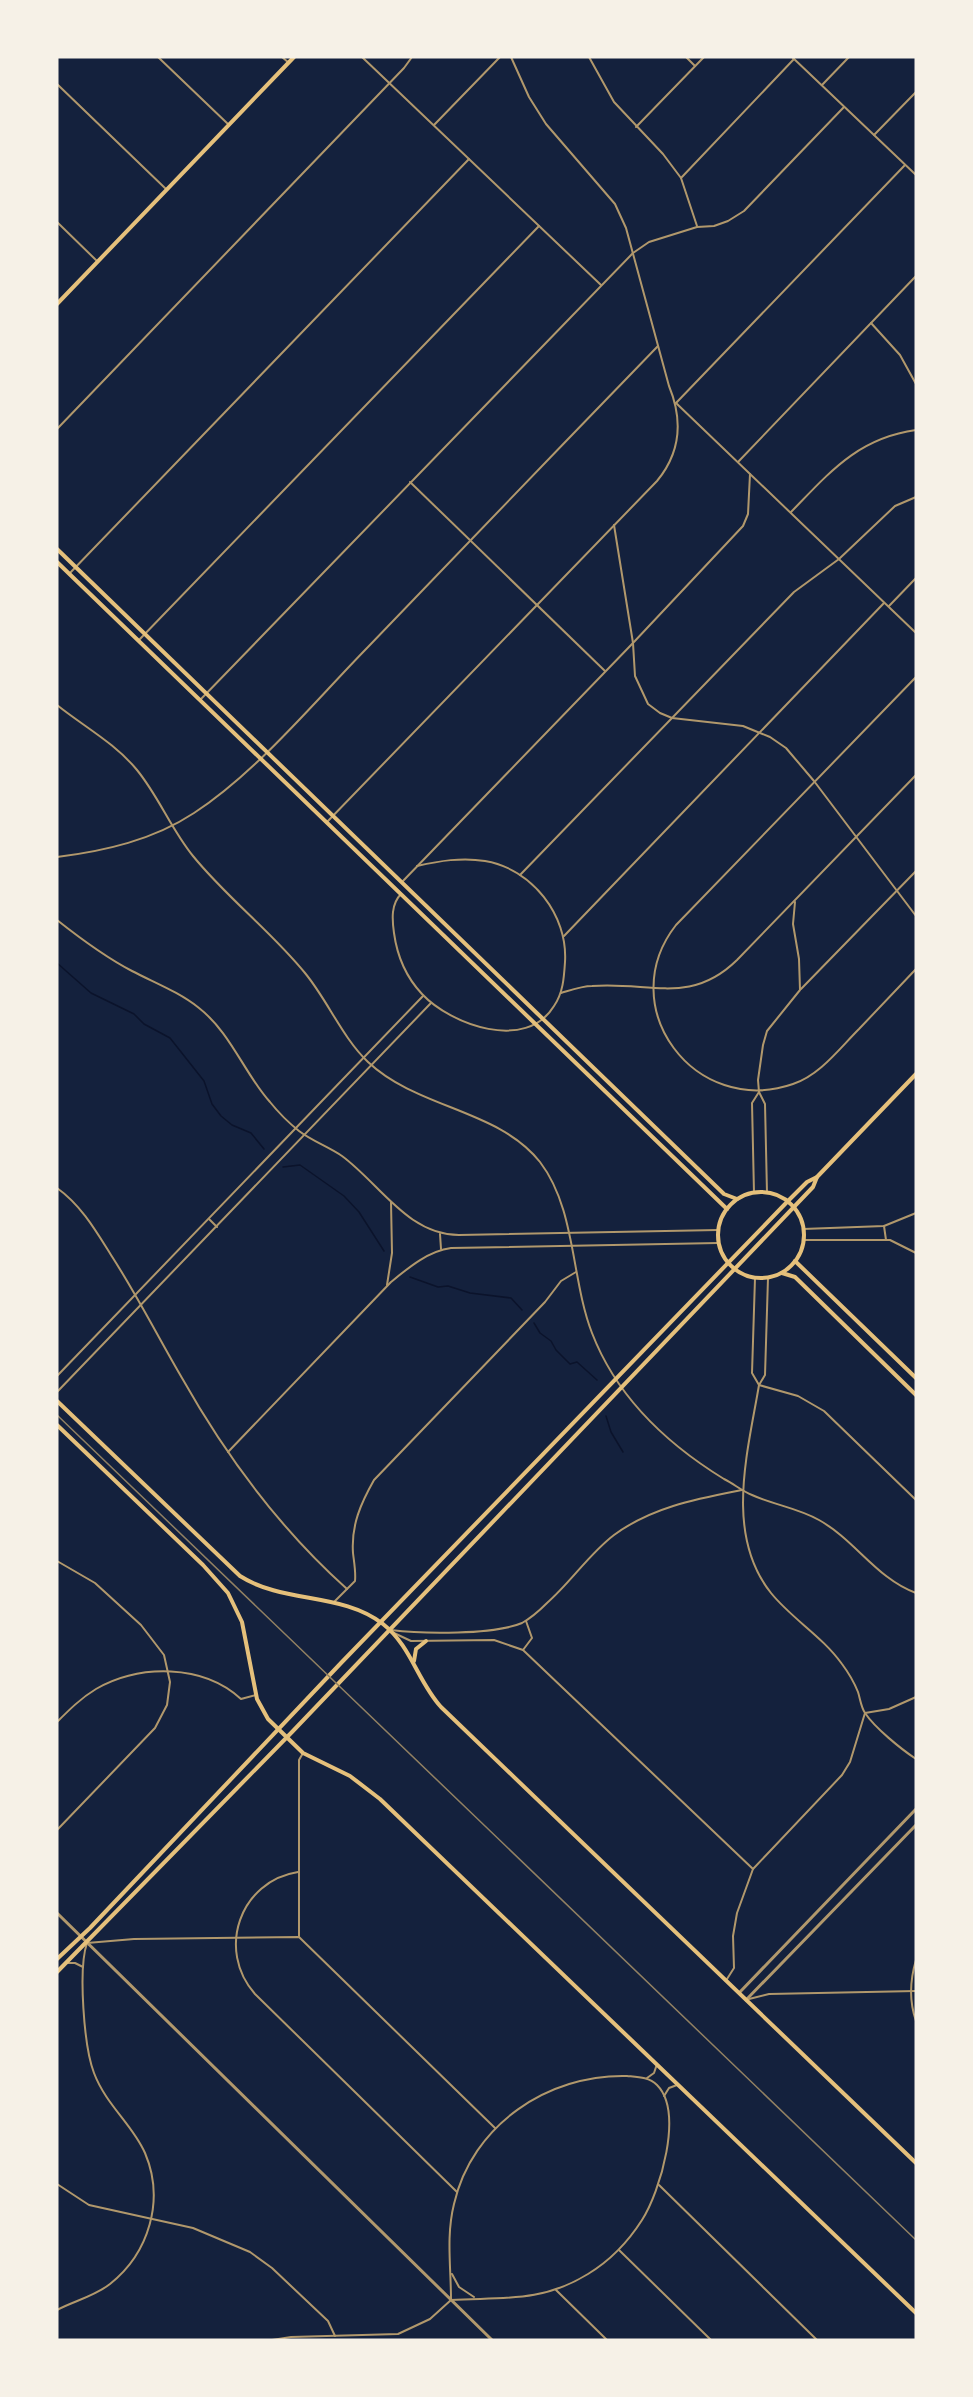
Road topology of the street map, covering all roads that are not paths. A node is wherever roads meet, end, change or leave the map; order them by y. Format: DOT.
graph roads {
  1 [pos="158,57"];
  2 [pos="282,57"];
  3 [pos="294,57"];
  4 [pos="362,57"];
  5 [pos="412,57"];
  6 [pos="500,57"];
  7 [pos="511,57"];
  8 [pos="589,57"];
  9 [pos="686,57"];
  10 [pos="704,57"];
  11 [pos="849,57"];
  12 [pos="793,58"];
  13 [pos="289,63"];
  14 [pos="695,66"];
  15 [pos="390,83"];
  16 [pos="57,84"];
  17 [pos="822,86"];
  18 [pos="916,92"];
  19 [pos="843,107"];
  20 [pos="229,125"];
  21 [pos="434,125"];
  22 [pos="636,127"];
  23 [pos="874,135"];
  24 [pos="469,159"];
  25 [pos="905,165"];
  26 [pos="916,175"];
  27 [pos="681,178"];
  28 [pos="167,190"];
  29 [pos="57,222"];
  30 [pos="539,226"];
  31 [pos="697,227"];
  32 [pos="633,253"];
  33 [pos="98,262"];
  34 [pos="916,276"];
  35 [pos="601,285"];
  36 [pos="57,304"];
  37 [pos="871,323"];
  38 [pos="658,346"];
  39 [pos="916,384"];
  40 [pos="676,403"];
  41 [pos="57,429"];
  42 [pos="916,430"];
  43 [pos="738,462"];
  44 [pos="750,474"];
  45 [pos="410,482"];
  46 [pos="916,497"];
  47 [pos="791,512"];
  48 [pos="614,525"];
  49 [pos="470,541"];
  50 [pos="57,549"];
  51 [pos="839,559"];
  52 [pos="57,562"];
  53 [pos="76,567"];
  54 [pos="69,574"];
  55 [pos="916,578"];
  56 [pos="884,603"];
  57 [pos="537,604"];
  58 [pos="888,606"];
  59 [pos="916,633"];
  60 [pos="145,634"];
  61 [pos="138,640"];
  62 [pos="633,643"];
  63 [pos="605,671"];
  64 [pos="916,676"];
  65 [pos="192,678"];
  66 [pos="186,686"];
  67 [pos="207,693"];
  68 [pos="200,700"];
  69 [pos="57,705"];
  70 [pos="672,718"];
  71 [pos="761,733"];
  72 [pos="267,751"];
  73 [pos="260,758"];
  74 [pos="916,775"];
  75 [pos="814,781"];
  76 [pos="333,816"];
  77 [pos="327,822"];
  78 [pos="171,826"];
  79 [pos="856,837"];
  80 [pos="57,857"];
  81 [pos="417,866"];
  82 [pos="916,871"];
  83 [pos="520,875"];
  84 [pos="402,882"];
  85 [pos="896,892"];
  86 [pos="401,894"];
  87 [pos="795,900"];
  88 [pos="916,916"];
  89 [pos="57,920"];
  90 [pos="564,936"];
  91 [pos="916,969"];
  92 [pos="655,989"];
  93 [pos="800,990"];
  94 [pos="561,993"];
  95 [pos="423,996"];
  96 [pos="432,1003"];
  97 [pos="543,1018"];
  98 [pos="535,1024"];
  99 [pos="364,1058"];
  100 [pos="372,1066"];
  101 [pos="916,1074"];
  102 [pos="759,1092"];
  103 [pos="296,1129"];
  104 [pos="305,1135"];
  105 [pos="817,1176"];
  106 [pos="57,1188"];
  107 [pos="754,1193"];
  108 [pos="767,1193"];
  109 [pos="737,1199"];
  110 [pos="391,1202"];
  111 [pos="787,1202"];
  112 [pos="793,1207"];
  113 [pos="727,1209"];
  114 [pos="916,1213"];
  115 [pos="209,1219"];
  116 [pos="884,1226"];
  117 [pos="217,1227"];
  118 [pos="803,1229"];
  119 [pos="718,1230"];
  120 [pos="568,1233"];
  121 [pos="440,1234"];
  122 [pos="803,1240"];
  123 [pos="886,1240"];
  124 [pos="718,1243"];
  125 [pos="570,1246"];
  126 [pos="442,1250"];
  127 [pos="916,1253"];
  128 [pos="795,1261"];
  129 [pos="728,1263"];
  130 [pos="734,1269"];
  131 [pos="576,1272"];
  132 [pos="782,1273"];
  133 [pos="755,1278"];
  134 [pos="768,1278"];
  135 [pos="387,1286"];
  136 [pos="136,1295"];
  137 [pos="142,1304"];
  138 [pos="57,1376"];
  139 [pos="916,1378"];
  140 [pos="616,1379"];
  141 [pos="759,1385"];
  142 [pos="621,1387"];
  143 [pos="57,1392"];
  144 [pos="916,1395"];
  145 [pos="57,1401"];
  146 [pos="57,1425"];
  147 [pos="228,1452"];
  148 [pos="742,1490"];
  149 [pos="916,1500"];
  150 [pos="57,1561"];
  151 [pos="347,1589"];
  152 [pos="916,1593"];
  153 [pos="333,1602"];
  154 [pos="526,1620"];
  155 [pos="381,1623"];
  156 [pos="389,1630"];
  157 [pos="426,1641"];
  158 [pos="524,1650"];
  159 [pos="414,1662"];
  160 [pos="169,1672"];
  161 [pos="256,1695"];
  162 [pos="916,1696"];
  163 [pos="865,1713"];
  164 [pos="57,1722"];
  165 [pos="279,1730"];
  166 [pos="286,1737"];
  167 [pos="303,1753"];
  168 [pos="916,1759"];
  169 [pos="916,1809"];
  170 [pos="916,1825"];
  171 [pos="57,1830"];
  172 [pos="753,1869"];
  173 [pos="298,1872"];
  174 [pos="57,1913"];
  175 [pos="81,1937"];
  176 [pos="236,1937"];
  177 [pos="299,1937"];
  178 [pos="87,1942"];
  179 [pos="57,1959"];
  180 [pos="916,1960"];
  181 [pos="66,1963"];
  182 [pos="84,1968"];
  183 [pos="57,1972"];
  184 [pos="753,1977"];
  185 [pos="726,1980"];
  186 [pos="761,1985"];
  187 [pos="916,1991"];
  188 [pos="911,1992"];
  189 [pos="739,1993"];
  190 [pos="746,2000"];
  191 [pos="916,2020"];
  192 [pos="657,2064"];
  193 [pos="647,2079"];
  194 [pos="679,2085"];
  195 [pos="664,2096"];
  196 [pos="495,2128"];
  197 [pos="916,2163"];
  198 [pos="57,2184"];
  199 [pos="659,2185"];
  200 [pos="457,2192"];
  201 [pos="153,2218"];
  202 [pos="619,2250"];
  203 [pos="450,2272"];
  204 [pos="556,2290"];
  205 [pos="477,2299"];
  206 [pos="451,2300"];
  207 [pos="57,2310"];
  208 [pos="916,2313"];
  209 [pos="335,2336"];
  210 [pos="272,2340"];
  211 [pos="492,2340"];
  212 [pos="607,2340"];
  213 [pos="711,2340"];
  214 [pos="818,2340"];
  1 -- 20 [label="street"];
  2 -- 13 [label="street"];
  3 -- 13 [label="main road"];
  4 -- 15 [label="street"];
  5 -- 15 [label="street"];
  6 -- 21 [label="street"];
  7 -- 32 [label="street"];
  8 -- 22 [label="street"];
  9 -- 14 [label="street"];
  10 -- 14 [label="street"];
  11 -- 17 [label="street"];
  12 -- 17 [label="street"];
  12 -- 27 [label="street"];
  13 -- 20 [label="main road"];
  14 -- 22 [label="street"];
  15 -- 21 [label="street"];
  15 -- 41 [label="street"];
  16 -- 28 [label="street"];
  17 -- 19 [label="street"];
  18 -- 23 [label="street"];
  19 -- 23 [label="street"];
  19 -- 31 [label="street"];
  20 -- 28 [label="main road"];
  21 -- 24 [label="street"];
  22 -- 27 [label="street"];
  23 -- 25 [label="street"];
  24 -- 30 [label="street"];
  24 -- 53 [label="street"];
  25 -- 26 [label="street"];
  25 -- 40 [label="street"];
  27 -- 31 [label="street"];
  28 -- 33 [label="main road"];
  29 -- 33 [label="street"];
  30 -- 35 [label="street"];
  30 -- 60 [label="street"];
  31 -- 32 [label="street"];
  32 -- 35 [label="street"];
  32 -- 38 [label="street"];
  33 -- 36 [label="main road"];
  34 -- 37 [label="street"];
  35 -- 45 [label="street"];
  37 -- 39 [label="street"];
  37 -- 43 [label="street"];
  38 -- 40 [label="street"];
  38 -- 49 [label="street"];
  40 -- 43 [label="street"];
  40 -- 48 [label="street"];
  42 -- 47 [label="street"];
  43 -- 44 [label="street"];
  44 -- 47 [label="street"];
  44 -- 62 [label="street"];
  45 -- 49 [label="street"];
  45 -- 67 [label="street"];
  46 -- 51 [label="street"];
  47 -- 51 [label="street"];
  48 -- 57 [label="street"];
  48 -- 62 [label="street"];
  49 -- 57 [label="street"];
  49 -- 72 [label="street"];
  50 -- 53 [label="main road"];
  51 -- 56 [label="street"];
  51 -- 70 [label="street"];
  52 -- 54 [label="main road"];
  53 -- 54 [label="street"];
  53 -- 60 [label="main road"];
  54 -- 61 [label="main road"];
  55 -- 58 [label="street"];
  56 -- 58 [label="street"];
  56 -- 71 [label="street"];
  57 -- 63 [label="street"];
  57 -- 76 [label="street"];
  58 -- 59 [label="street"];
  60 -- 61 [label="street"];
  60 -- 65 [label="main road"];
  61 -- 66 [label="main road"];
  62 -- 63 [label="street"];
  62 -- 70 [label="street"];
  63 -- 81 [label="street"];
  64 -- 75 [label="street"];
  65 -- 66 [label="main road"];
  65 -- 67 [label="main road"];
  66 -- 68 [label="main road"];
  67 -- 68 [label="street"];
  67 -- 72 [label="main road"];
  68 -- 73 [label="main road"];
  69 -- 78 [label="street"];
  70 -- 71 [label="street"];
  70 -- 83 [label="street"];
  71 -- 75 [label="street"];
  71 -- 90 [label="street"];
  72 -- 73 [label="street"];
  72 -- 76 [label="main road"];
  73 -- 77 [label="main road"];
  73 -- 78 [label="street"];
  74 -- 79 [label="street"];
  75 -- 79 [label="street"];
  75 -- 92 [label="street"];
  76 -- 77 [label="street"];
  76 -- 84 [label="main road"];
  77 -- 86 [label="main road"];
  78 -- 80 [label="street"];
  78 -- 99 [label="street"];
  79 -- 85 [label="street"];
  79 -- 87 [label="street"];
  81 -- 83 [label="street"];
  81 -- 84 [label="street"];
  82 -- 85 [label="street"];
  83 -- 90 [label="street"];
  84 -- 97 [label="main road"];
  85 -- 88 [label="street"];
  85 -- 93 [label="street"];
  86 -- 95 [label="street"];
  86 -- 98 [label="main road"];
  87 -- 92 [label="street"];
  87 -- 93 [label="street"];
  89 -- 103 [label="street"];
  90 -- 94 [label="street"];
  91 -- 102 [label="street"];
  92 -- 94 [label="street"];
  92 -- 102 [label="street"];
  93 -- 102 [label="street"];
  94 -- 97 [label="street"];
  95 -- 96 [label="street"];
  95 -- 99 [label="street"];
  96 -- 98 [label="street"];
  96 -- 100 [label="street"];
  97 -- 98 [label="street"];
  97 -- 109 [label="main road"];
  98 -- 113 [label="main road"];
  99 -- 100 [label="street"];
  99 -- 103 [label="street"];
  100 -- 104 [label="street"];
  100 -- 120 [label="street"];
  101 -- 105 [label="main road"];
  102 -- 107 [label="street"];
  102 -- 108 [label="street"];
  103 -- 104 [label="street"];
  103 -- 115 [label="street"];
  104 -- 110 [label="street"];
  104 -- 117 [label="street"];
  105 -- 111 [label="main road"];
  105 -- 112 [label="main road"];
  106 -- 136 [label="street"];
  107 -- 108 [label="main road"];
  107 -- 109 [label="main road"];
  108 -- 111 [label="main road"];
  109 -- 113 [label="main road"];
  110 -- 121 [label="street"];
  110 -- 135 [label="street"];
  111 -- 112 [label="main road"];
  111 -- 129 [label="main road"];
  112 -- 118 [label="main road"];
  112 -- 130 [label="main road"];
  113 -- 119 [label="main road"];
  114 -- 116 [label="street"];
  115 -- 117 [label="street"];
  115 -- 136 [label="street"];
  116 -- 118 [label="street"];
  116 -- 123 [label="street"];
  117 -- 137 [label="street"];
  118 -- 122 [label="main road"];
  119 -- 120 [label="street"];
  119 -- 124 [label="main road"];
  120 -- 121 [label="street"];
  120 -- 125 [label="street"];
  121 -- 126 [label="street"];
  122 -- 123 [label="street"];
  122 -- 128 [label="main road"];
  123 -- 127 [label="street"];
  124 -- 125 [label="street"];
  124 -- 129 [label="main road"];
  125 -- 126 [label="street"];
  125 -- 131 [label="street"];
  126 -- 135 [label="street"];
  128 -- 132 [label="main road"];
  128 -- 139 [label="main road"];
  129 -- 130 [label="main road"];
  129 -- 140 [label="main road"];
  130 -- 133 [label="main road"];
  130 -- 142 [label="main road"];
  131 -- 140 [label="street"];
  131 -- 151 [label="street"];
  132 -- 134 [label="main road"];
  132 -- 144 [label="main road"];
  133 -- 134 [label="main road"];
  133 -- 141 [label="street"];
  134 -- 141 [label="street"];
  135 -- 147 [label="street"];
  136 -- 137 [label="street"];
  136 -- 138 [label="street"];
  137 -- 143 [label="street"];
  137 -- 147 [label="street"];
  140 -- 142 [label="street"];
  140 -- 155 [label="main road"];
  141 -- 148 [label="street"];
  141 -- 149 [label="street"];
  142 -- 148 [label="street"];
  142 -- 156 [label="main road"];
  145 -- 153 [label="main road"];
  146 -- 161 [label="main road"];
  147 -- 151 [label="street"];
  148 -- 152 [label="street"];
  148 -- 154 [label="street"];
  148 -- 163 [label="street"];
  150 -- 160 [label="street"];
  151 -- 153 [label="street"];
  153 -- 155 [label="main road"];
  154 -- 156 [label="street"];
  154 -- 158 [label="street"];
  155 -- 156 [label="main road"];
  155 -- 165 [label="main road"];
  156 -- 157 [label="street"];
  156 -- 159 [label="main road"];
  156 -- 166 [label="main road"];
  157 -- 158 [label="street"];
  157 -- 159 [label="main road"];
  158 -- 172 [label="street"];
  159 -- 185 [label="main road"];
  160 -- 161 [label="street"];
  160 -- 164 [label="street"];
  160 -- 171 [label="street"];
  161 -- 165 [label="main road"];
  162 -- 163 [label="street"];
  163 -- 168 [label="street"];
  163 -- 172 [label="street"];
  165 -- 166 [label="main road"];
  165 -- 175 [label="main road"];
  166 -- 167 [label="main road"];
  166 -- 178 [label="main road"];
  167 -- 173 [label="street"];
  167 -- 192 [label="main road"];
  169 -- 184 [label="street"];
  170 -- 186 [label="street"];
  172 -- 185 [label="street"];
  173 -- 176 [label="street"];
  173 -- 177 [label="street"];
  174 -- 175 [label="street"];
  175 -- 178 [label="street"];
  175 -- 179 [label="main road"];
  176 -- 177 [label="street"];
  176 -- 178 [label="street"];
  176 -- 200 [label="street"];
  177 -- 196 [label="street"];
  178 -- 181 [label="main road"];
  178 -- 182 [label="street"];
  178 -- 206 [label="street"];
  180 -- 188 [label="street"];
  181 -- 182 [label="street"];
  181 -- 183 [label="main road"];
  182 -- 201 [label="street"];
  184 -- 186 [label="street"];
  184 -- 189 [label="street"];
  185 -- 189 [label="main road"];
  186 -- 190 [label="street"];
  187 -- 188 [label="street"];
  188 -- 190 [label="street"];
  188 -- 191 [label="street"];
  189 -- 190 [label="main road"];
  190 -- 197 [label="main road"];
  192 -- 193 [label="street"];
  192 -- 194 [label="main road"];
  193 -- 195 [label="street"];
  193 -- 196 [label="street"];
  194 -- 195 [label="street"];
  194 -- 208 [label="main road"];
  195 -- 199 [label="street"];
  196 -- 200 [label="street"];
  198 -- 201 [label="street"];
  199 -- 202 [label="street"];
  199 -- 214 [label="street"];
  200 -- 203 [label="street"];
  201 -- 207 [label="street"];
  201 -- 209 [label="street"];
  202 -- 204 [label="street"];
  202 -- 213 [label="street"];
  203 -- 205 [label="street"];
  203 -- 206 [label="street"];
  204 -- 205 [label="street"];
  204 -- 212 [label="street"];
  205 -- 206 [label="street"];
  206 -- 209 [label="street"];
  206 -- 211 [label="street"];
  209 -- 210 [label="street"];
}
